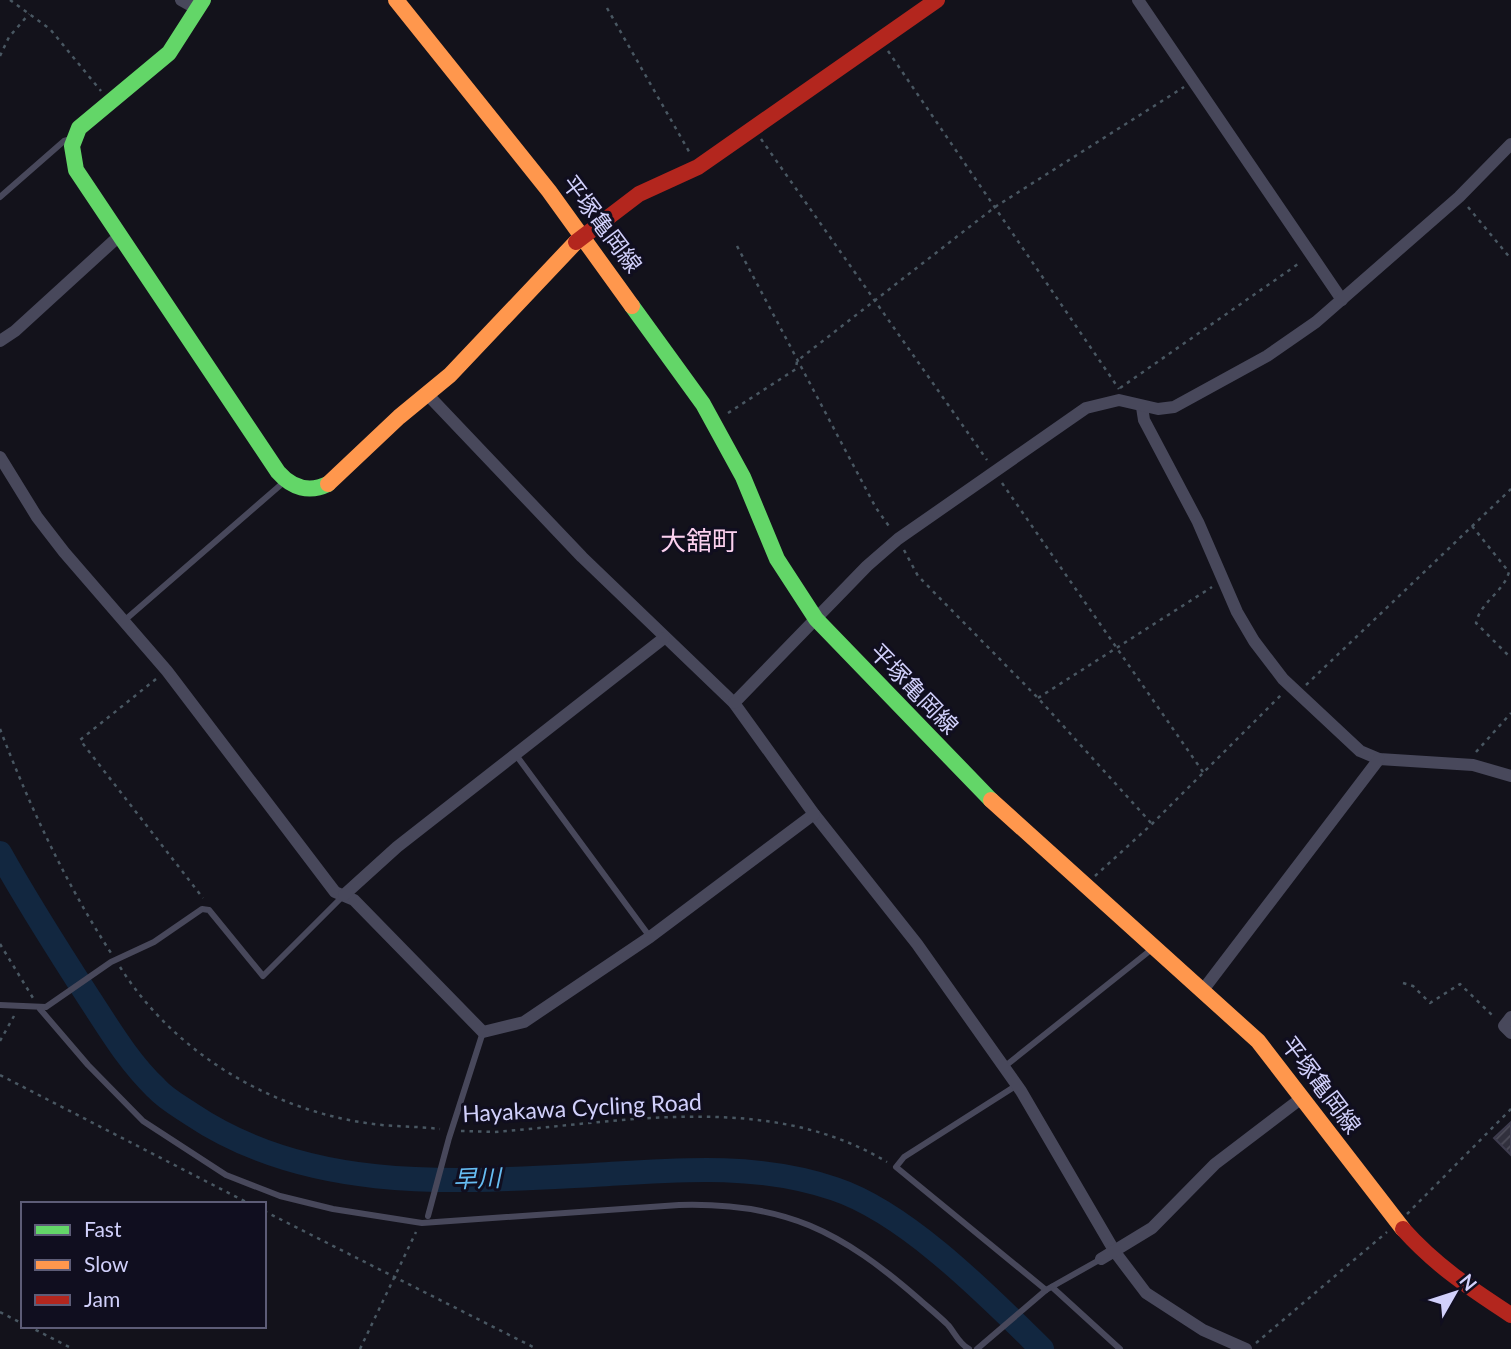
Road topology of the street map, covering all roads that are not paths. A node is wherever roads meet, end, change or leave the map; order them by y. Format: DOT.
graph roads {
  1 [pos="181,0"];
  2 [pos="396,0"];
  3 [pos="937,0"];
  4 [pos="1138,0"];
  5 [pos="200,4"];
  6 [pos="73,139"];
  7 [pos="1511,144"];
  8 [pos="0,197"];
  9 [pos="582,235"];
  10 [pos="118,237"];
  11 [pos="1342,300"];
  12 [pos="0,341"];
  13 [pos="427,394"];
  14 [pos="1142,407"];
  15 [pos="0,457"];
  16 [pos="285,480"];
  17 [pos="816,619"];
  18 [pos="125,620"];
  19 [pos="664,638"];
  20 [pos="734,704"];
  21 [pos="516,755"];
  22 [pos="1379,759"];
  23 [pos="1511,776"];
  24 [pos="814,814"];
  25 [pos="344,895"];
  26 [pos="650,937"];
  27 [pos="1154,947"];
  28 [pos="1203,990"];
  29 [pos="0,1005"];
  30 [pos="43,1008"];
  31 [pos="483,1032"];
  32 [pos="1004,1067"];
  33 [pos="1017,1085"];
  34 [pos="1303,1097"];
  35 [pos="428,1216"];
  36 [pos="1115,1252"];
  37 [pos="1101,1259"];
  38 [pos="1046,1290"];
  39 [pos="1511,1314"];
  40 [pos="969,1349"];
  41 [pos="977,1349"];
  42 [pos="1120,1349"];
  43 [pos="1245,1349"];
  1 -- 5 [label="street"];
  2 -- 9 [label="main road, 平塚亀岡線"];
  3 -- 9 [label="main road"];
  4 -- 11 [label="street"];
  5 -- 6 [label="main road"];
  6 -- 8 [label="lane"];
  6 -- 10 [label="main road"];
  7 -- 11 [label="street"];
  9 -- 13 [label="main road"];
  9 -- 17 [label="main road, 平塚亀岡線"];
  10 -- 12 [label="street"];
  10 -- 16 [label="main road"];
  11 -- 14 [label="street"];
  13 -- 16 [label="main road"];
  13 -- 19 [label="street"];
  14 -- 17 [label="street"];
  14 -- 22 [label="street"];
  15 -- 18 [label="street"];
  16 -- 18 [label="lane"];
  17 -- 20 [label="street"];
  17 -- 27 [label="main road, 平塚亀岡線"];
  18 -- 25 [label="street"];
  19 -- 20 [label="street"];
  19 -- 21 [label="street"];
  20 -- 24 [label="street"];
  21 -- 25 [label="street"];
  21 -- 26 [label="lane"];
  22 -- 23 [label="street"];
  22 -- 28 [label="street"];
  24 -- 26 [label="street"];
  24 -- 32 [label="street"];
  25 -- 30 [label="lane"];
  25 -- 31 [label="street"];
  26 -- 31 [label="street"];
  27 -- 28 [label="main road, 平塚亀岡線"];
  27 -- 32 [label="lane"];
  28 -- 34 [label="main road, 平塚亀岡線"];
  29 -- 30 [label="lane"];
  30 -- 40 [label="lane"];
  31 -- 35 [label="lane"];
  32 -- 33 [label="street"];
  33 -- 36 [label="street"];
  33 -- 38 [label="lane"];
  34 -- 36 [label="street"];
  34 -- 39 [label="main road, 平塚亀岡線"];
  36 -- 37 [label="street"];
  36 -- 43 [label="street"];
  37 -- 38 [label="lane"];
  38 -- 41 [label="lane"];
  38 -- 42 [label="lane"];
}
